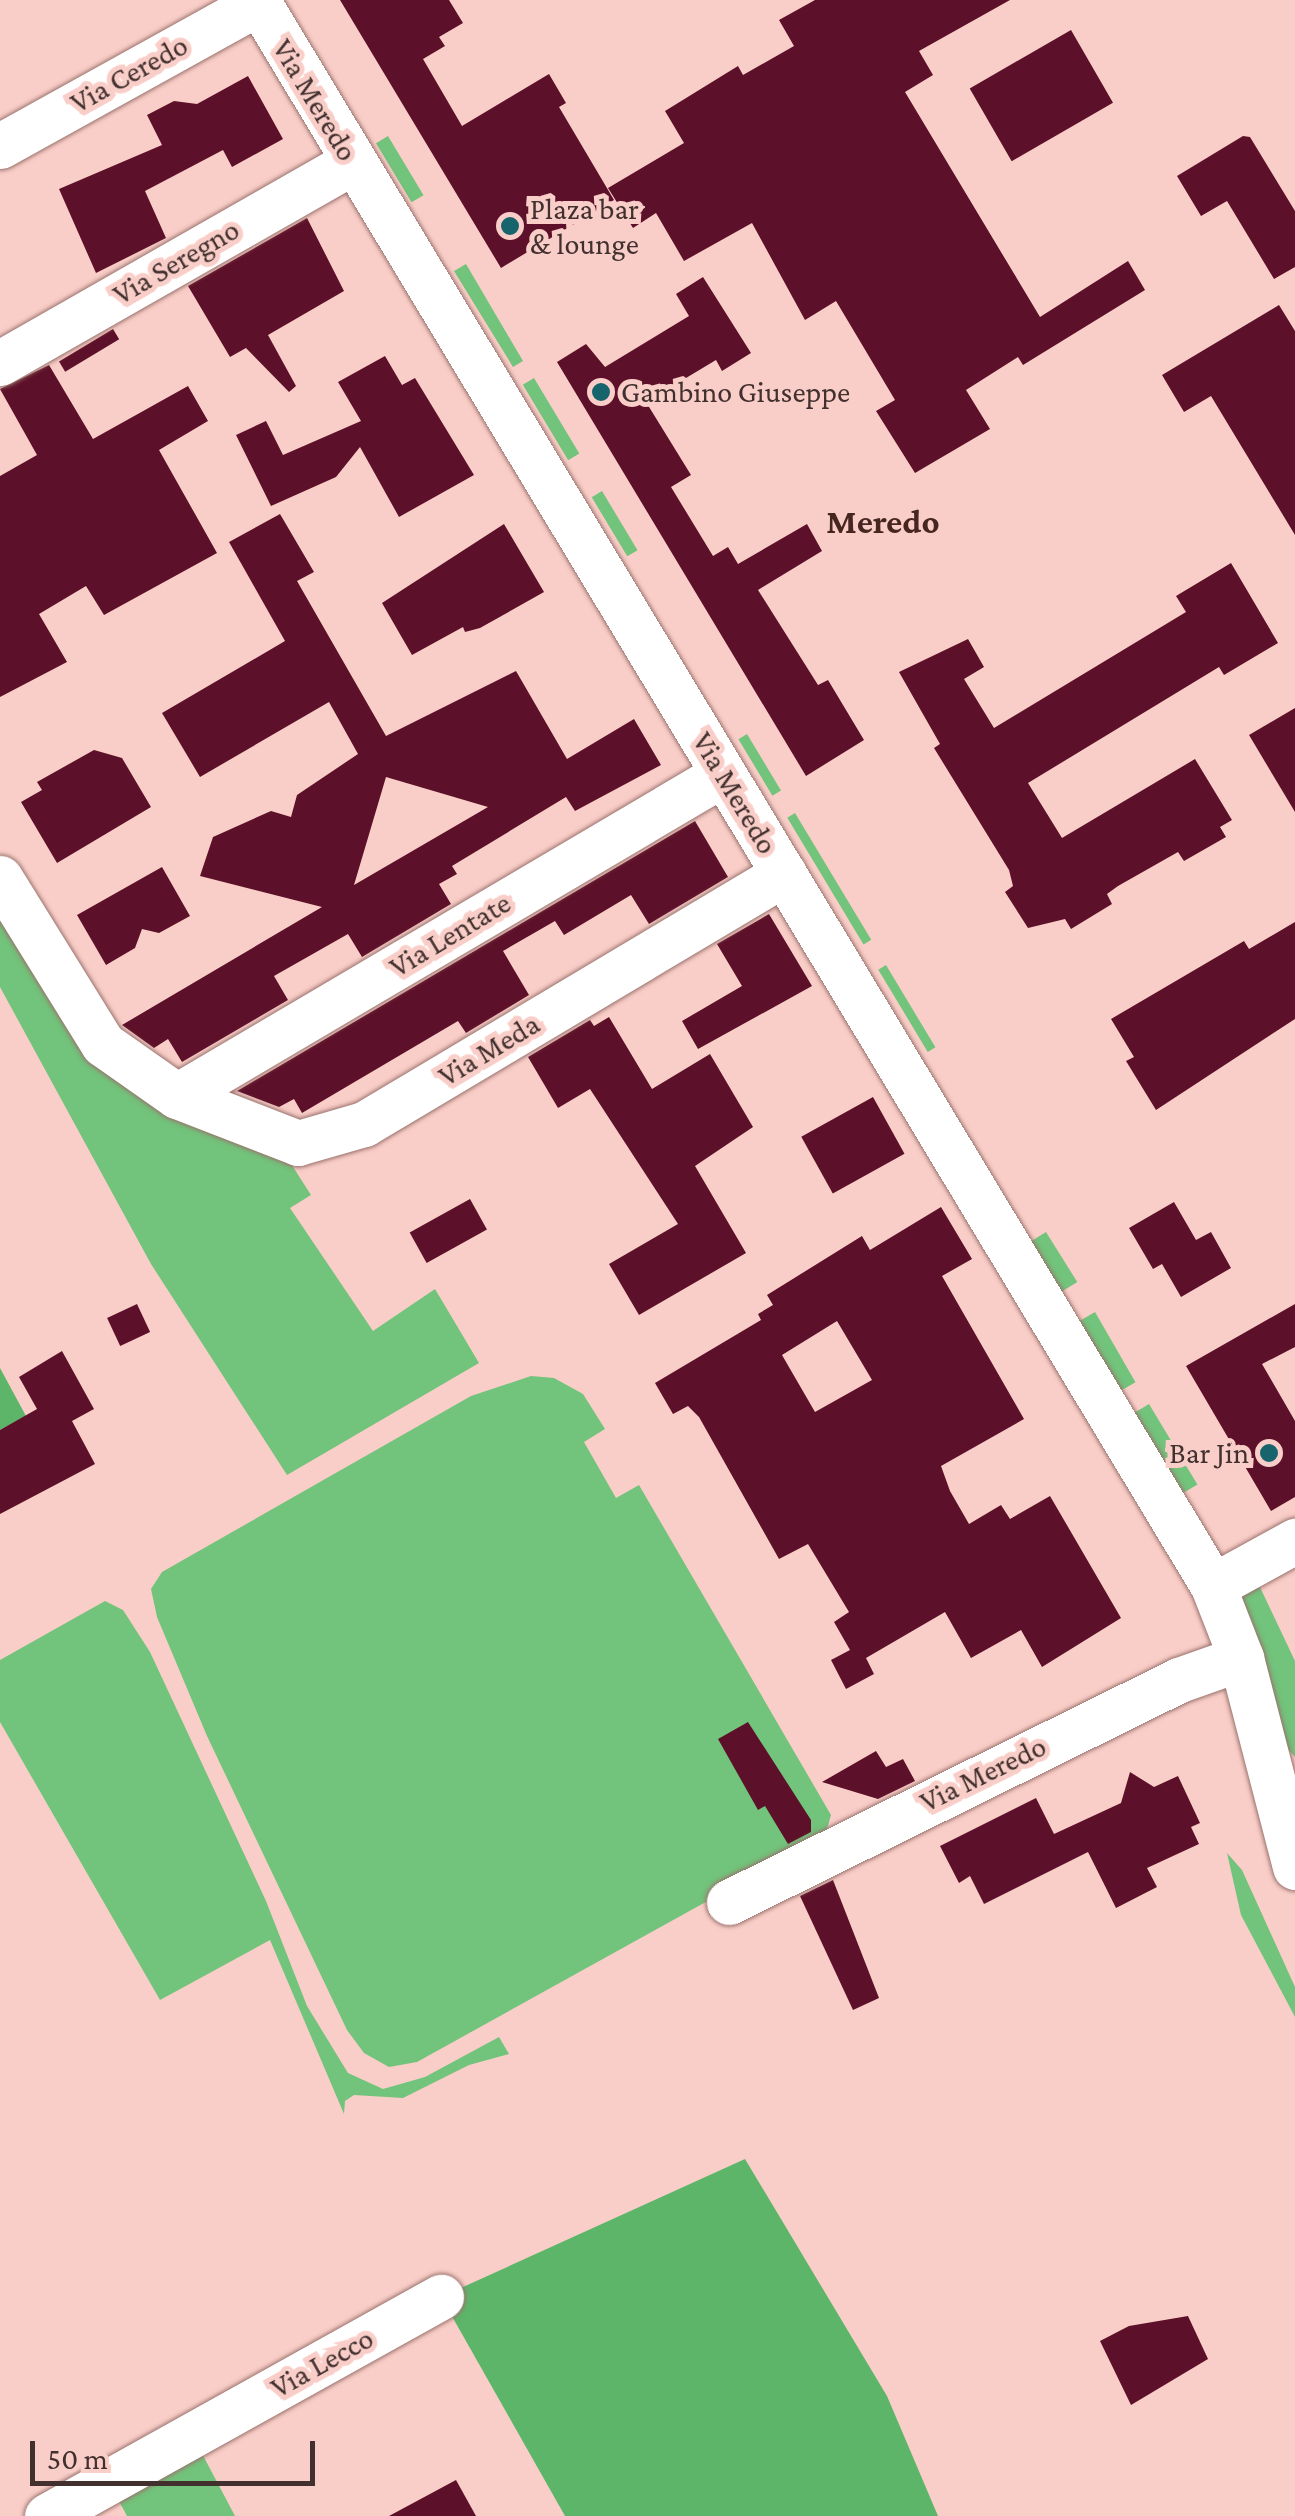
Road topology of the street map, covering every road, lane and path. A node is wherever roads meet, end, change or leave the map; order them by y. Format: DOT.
graph roads {
  1 [pos="257,1"];
  2 [pos="0,146"];
  3 [pos="352,162"];
  4 [pos="0,363"];
  5 [pos="723,774"];
  6 [pos="784,874"];
  7 [pos="0,878"];
  8 [pos="177,1096"];
  9 [pos="1295,1541"];
  10 [pos="1212,1586"];
  11 [pos="1242,1658"];
  12 [pos="1285,1794"];
  13 [pos="1295,1867"];
  14 [pos="729,1902"];
  15 [pos="441,2297"];
  16 [pos="47,2516"];
  1 -- 2 [label="street, Via Ceredo"];
  1 -- 3 [label="street, Via Meredo"];
  3 -- 4 [label="street, Via Seregno"];
  3 -- 5 [label="street, Via Meredo"];
  5 -- 6 [label="street, Via Meredo"];
  5 -- 8 [label="street, Via Lentate"];
  6 -- 8 [label="street, Via Meda"];
  6 -- 10 [label="street, Via Meredo"];
  7 -- 8 [label="street"];
  9 -- 10 [label="street"];
  10 -- 11 [label="street, Via Meredo"];
  11 -- 12 [label="street, Via Meredo"];
  11 -- 14 [label="street, Via Meredo"];
  12 -- 13 [label="street, Via Meredo"];
  15 -- 16 [label="street, Via Lecco"];
}
